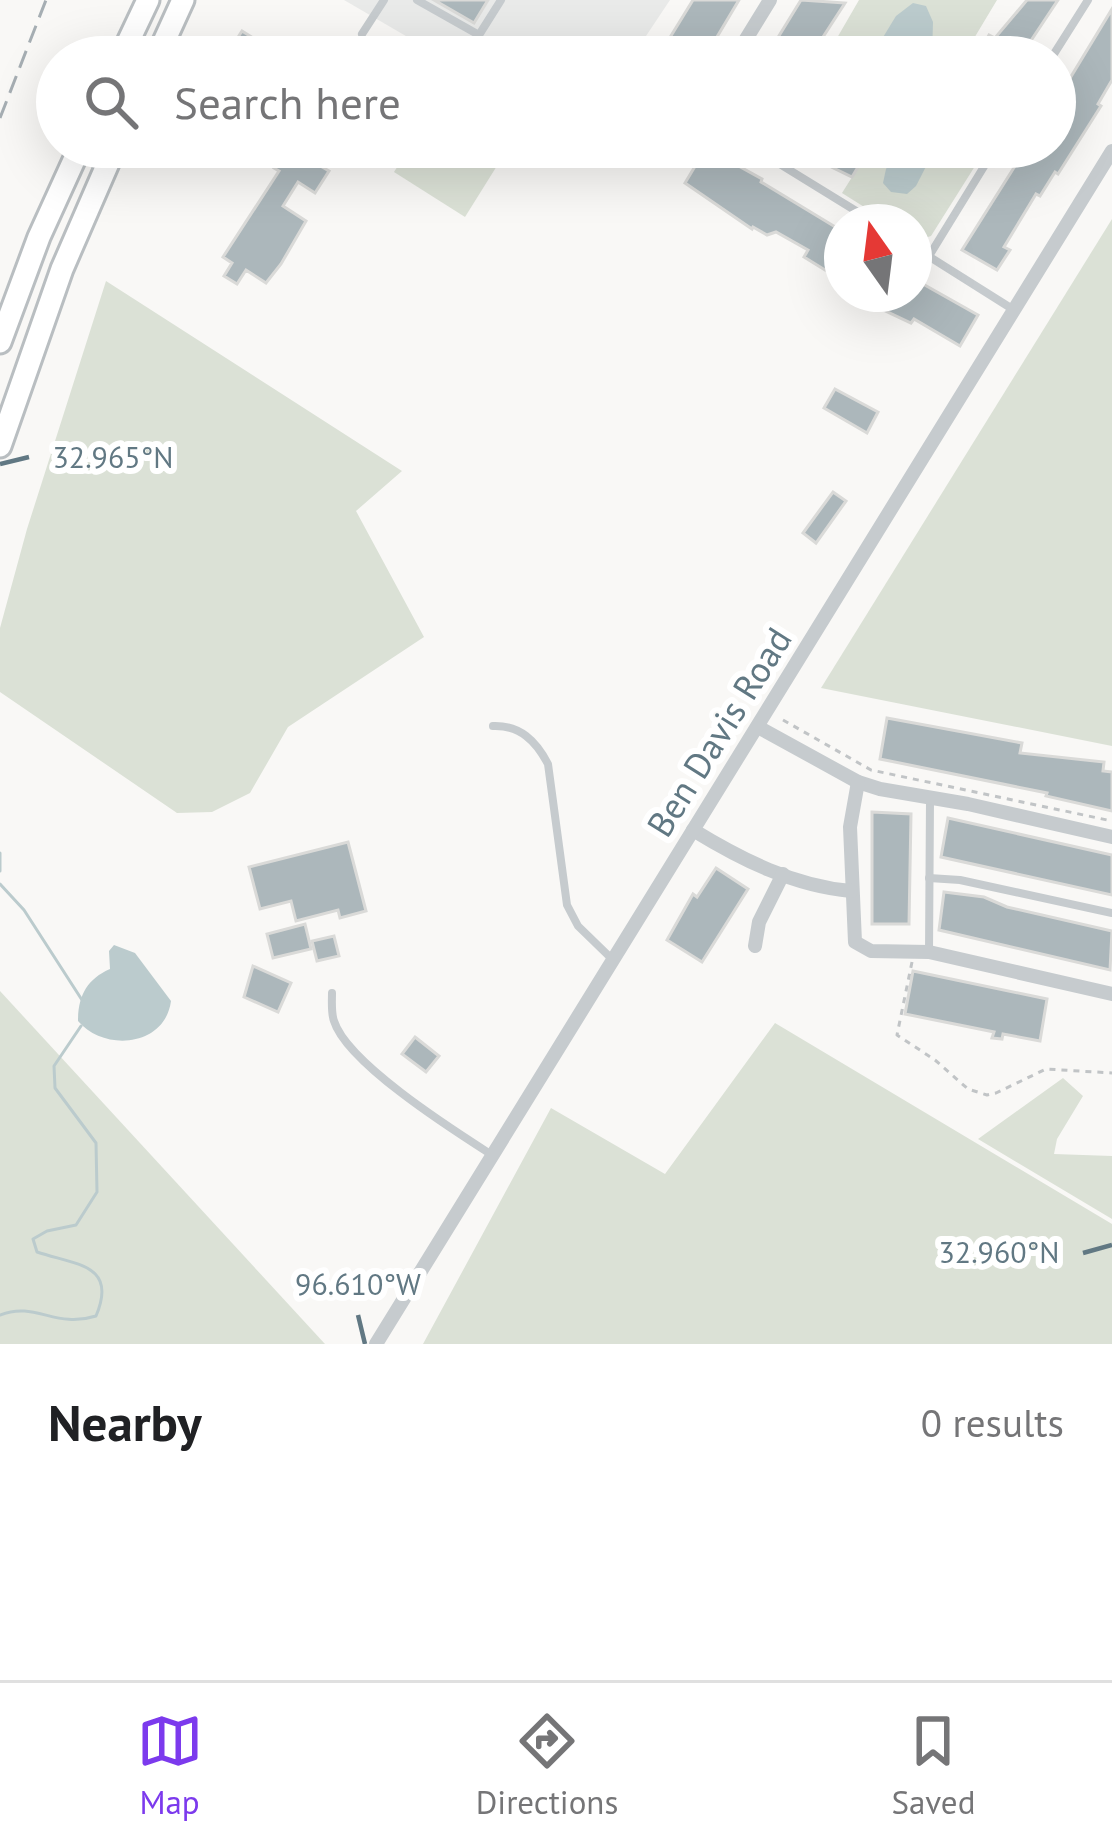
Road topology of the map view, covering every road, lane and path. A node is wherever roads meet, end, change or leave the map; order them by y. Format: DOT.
graph roads {
  1 [pos="148,0"];
  2 [pos="183,0"];
  3 [pos="384,0"];
  4 [pos="417,0"];
  5 [pos="502,0"];
  6 [pos="770,0"];
  7 [pos="1088,0"];
  8 [pos="362,34"];
  9 [pos="131,36"];
  10 [pos="167,36"];
  11 [pos="748,36"];
  12 [pos="1065,36"];
  13 [pos="1112,151"];
  14 [pos="70,168"];
  15 [pos="106,168"];
  16 [pos="786,168"];
  17 [pos="983,168"];
  18 [pos="845,204"];
  19 [pos="932,250"];
  20 [pos="932,258"];
  21 [pos="1015,310"];
  22 [pos="0,342"];
  23 [pos="0,446"];
  24 [pos="784,720"];
  25 [pos="493,726"];
  26 [pos="758,727"];
  27 [pos="858,782"];
  28 [pos="930,800"];
  29 [pos="1112,821"];
  30 [pos="693,830"];
  31 [pos="1112,837"];
  32 [pos="783,874"];
  33 [pos="928,878"];
  34 [pos="851,891"];
  35 [pos="1112,913"];
  36 [pos="754,946"];
  37 [pos="929,952"];
  38 [pos="912,960"];
  39 [pos="614,961"];
  40 [pos="332,993"];
  41 [pos="1112,994"];
  42 [pos="1112,1072"];
  43 [pos="493,1156"];
  44 [pos="376,1344"];
  1 -- 9 [label="main road"];
  2 -- 10 [label="main road"];
  3 -- 8 [label="lane"];
  4 -- 5 [label="lane"];
  6 -- 11 [label="street"];
  7 -- 12 [label="lane"];
  13 -- 21 [label="street, Ben Davis Road"];
  14 -- 22 [label="main road"];
  15 -- 23 [label="main road"];
  16 -- 18 [label="lane"];
  17 -- 19 [label="lane"];
  20 -- 21 [label="lane"];
  21 -- 26 [label="street, Ben Davis Road"];
  24 -- 29 [label="path"];
  25 -- 39 [label="lane"];
  26 -- 27 [label="street"];
  26 -- 30 [label="street, Ben Davis Road"];
  27 -- 28 [label="street"];
  27 -- 34 [label="street"];
  28 -- 31 [label="street"];
  28 -- 33 [label="lane"];
  30 -- 32 [label="street"];
  30 -- 39 [label="street, Ben Davis Road"];
  32 -- 34 [label="street"];
  32 -- 36 [label="street"];
  33 -- 35 [label="lane"];
  33 -- 37 [label="lane"];
  34 -- 37 [label="street"];
  37 -- 41 [label="street"];
  38 -- 42 [label="path"];
  39 -- 43 [label="street, Ben Davis Road"];
  40 -- 43 [label="lane"];
  43 -- 44 [label="street, Ben Davis Road"];
}
